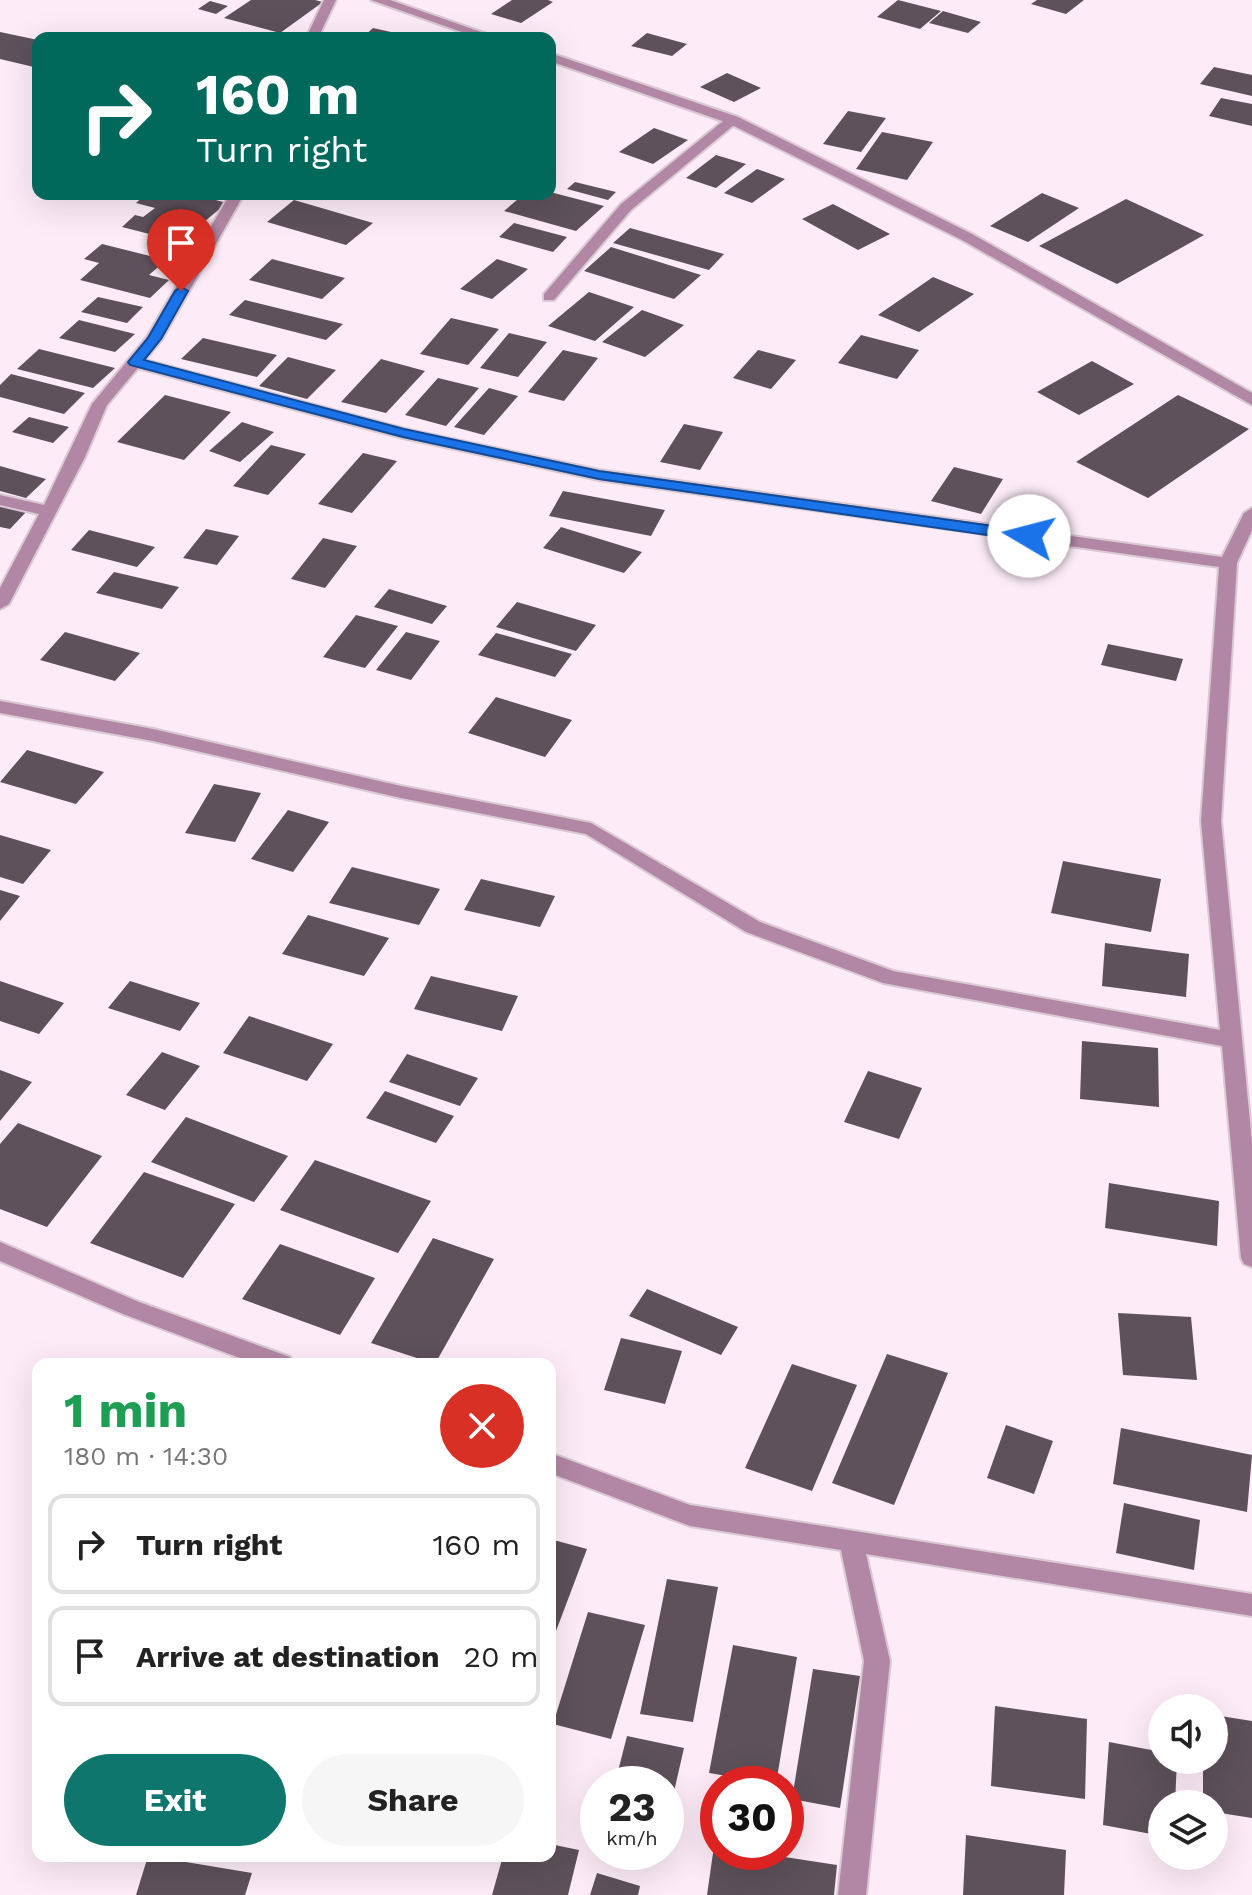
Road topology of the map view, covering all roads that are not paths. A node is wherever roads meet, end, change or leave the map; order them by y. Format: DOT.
graph roads {
  1 [pos="330,0"];
  2 [pos="377,0"];
  3 [pos="315,32"];
  4 [pos="474,32"];
  5 [pos="556,59"];
  6 [pos="733,120"];
  7 [pos="234,200"];
  8 [pos="549,297"];
  9 [pos="135,362"];
  10 [pos="1252,400"];
  11 [pos="0,500"];
  12 [pos="49,511"];
  13 [pos="1252,513"];
  14 [pos="1228,563"];
  15 [pos="0,604"];
  16 [pos="0,707"];
  17 [pos="1231,1040"];
  18 [pos="0,1251"];
  19 [pos="1252,1258"];
  20 [pos="266,1358"];
  21 [pos="556,1465"];
  22 [pos="851,1540"];
  23 [pos="1252,1605"];
  24 [pos="852,1895"];
  1 -- 3 [label="street"];
  2 -- 4 [label="street"];
  5 -- 6 [label="street"];
  6 -- 8 [label="street"];
  6 -- 10 [label="street"];
  7 -- 9 [label="street"];
  9 -- 12 [label="street"];
  9 -- 14 [label="street"];
  11 -- 12 [label="street"];
  12 -- 15 [label="street"];
  13 -- 14 [label="street"];
  14 -- 17 [label="street"];
  16 -- 17 [label="street"];
  17 -- 19 [label="street"];
  18 -- 20 [label="street"];
  21 -- 22 [label="street"];
  22 -- 23 [label="street"];
  22 -- 24 [label="street"];
}
